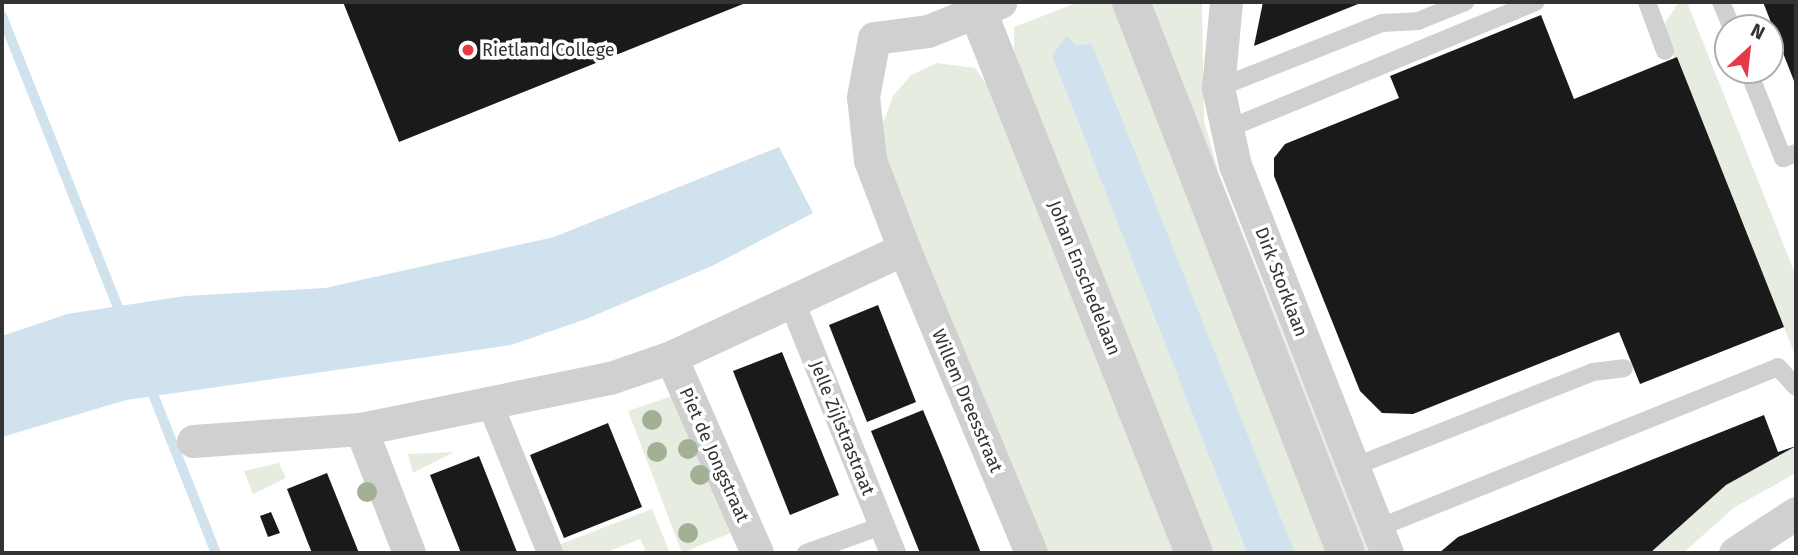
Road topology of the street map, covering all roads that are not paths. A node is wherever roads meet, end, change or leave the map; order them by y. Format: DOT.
graph roads {
  1 [pos="1131,2"];
  2 [pos="1226,2"];
  3 [pos="1465,2"];
  4 [pos="1536,2"];
  5 [pos="1647,2"];
  6 [pos="983,5"];
  7 [pos="1665,51"];
  8 [pos="1754,84"];
  9 [pos="1218,88"];
  10 [pos="1225,130"];
  11 [pos="1796,153"];
  12 [pos="904,249"];
  13 [pos="792,302"];
  14 [pos="671,357"];
  15 [pos="1624,368"];
  16 [pos="1796,387"];
  17 [pos="491,406"];
  18 [pos="361,429"];
  19 [pos="193,441"];
  20 [pos="1353,467"];
  21 [pos="1796,513"];
  22 [pos="882,526"];
  23 [pos="1382,541"];
  24 [pos="410,553"];
  25 [pos="550,553"];
  26 [pos="757,553"];
  27 [pos="806,553"];
  28 [pos="893,553"];
  29 [pos="1031,553"];
  30 [pos="1194,553"];
  31 [pos="1346,553"];
  32 [pos="1735,553"];
  1 -- 31 [label="street"];
  2 -- 9 [label="street, Dirk Storklaan"];
  3 -- 9 [label="lane"];
  4 -- 10 [label="lane"];
  5 -- 7 [label="lane"];
  6 -- 12 [label="street, Willem Dreesstraat"];
  6 -- 30 [label="street, Johan Enschedelaan"];
  8 -- 11 [label="lane"];
  9 -- 10 [label="street, Dirk Storklaan"];
  10 -- 20 [label="street, Dirk Storklaan"];
  12 -- 13 [label="street"];
  12 -- 29 [label="street, Willem Dreesstraat"];
  13 -- 14 [label="street"];
  13 -- 22 [label="street, Jelle Zijlstrastraat"];
  14 -- 17 [label="street"];
  14 -- 26 [label="street, Piet de Jongstraat"];
  15 -- 20 [label="lane"];
  16 -- 23 [label="lane"];
  17 -- 18 [label="street"];
  17 -- 25 [label="street"];
  18 -- 19 [label="street"];
  18 -- 24 [label="street"];
  20 -- 23 [label="street, Dirk Storklaan"];
  21 -- 32 [label="street"];
  22 -- 27 [label="lane"];
  22 -- 28 [label="street, Jelle Zijlstrastraat"];
}
